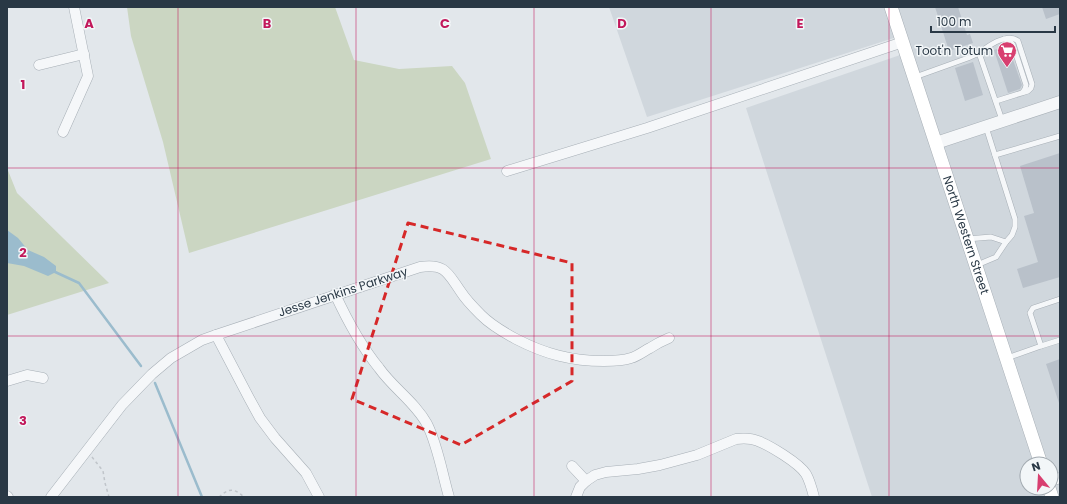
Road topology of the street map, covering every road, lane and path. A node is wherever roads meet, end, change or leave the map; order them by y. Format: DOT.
graph roads {
  1 [pos="74,7"];
  2 [pos="891,7"];
  3 [pos="903,42"];
  4 [pos="979,52"];
  5 [pos="84,54"];
  6 [pos="39,65"];
  7 [pos="914,77"];
  8 [pos="996,101"];
  9 [pos="1060,102"];
  10 [pos="1002,121"];
  11 [pos="986,127"];
  12 [pos="63,132"];
  13 [pos="1060,136"];
  14 [pos="936,143"];
  15 [pos="995,156"];
  16 [pos="507,171"];
  17 [pos="967,239"];
  18 [pos="1006,242"];
  19 [pos="976,265"];
  20 [pos="335,294"];
  21 [pos="1060,299"];
  22 [pos="216,335"];
  23 [pos="669,338"];
  24 [pos="1060,340"];
  25 [pos="1041,346"];
  26 [pos="1006,358"];
  27 [pos="43,378"];
  28 [pos="7,381"];
  29 [pos="85,453"];
  30 [pos="1038,456"];
  31 [pos="572,466"];
  32 [pos="586,481"];
  33 [pos="51,497"];
  34 [pos="109,497"];
  35 [pos="219,497"];
  36 [pos="244,497"];
  37 [pos="319,497"];
  38 [pos="449,497"];
  39 [pos="576,497"];
  40 [pos="814,497"];
  1 -- 5 [label="street"];
  2 -- 3 [label="main road, North Western Street"];
  3 -- 7 [label="main road, North Western Street"];
  3 -- 16 [label="street"];
  4 -- 7 [label="lane"];
  4 -- 8 [label="lane"];
  4 -- 8 [label="lane"];
  5 -- 6 [label="street"];
  5 -- 12 [label="street"];
  7 -- 14 [label="main road, North Western Street"];
  8 -- 10 [label="lane"];
  9 -- 10 [label="street"];
  10 -- 11 [label="street"];
  11 -- 14 [label="street"];
  11 -- 15 [label="lane"];
  13 -- 15 [label="lane"];
  14 -- 17 [label="main road, North Western Street"];
  15 -- 18 [label="lane"];
  17 -- 18 [label="lane"];
  17 -- 19 [label="main road, North Western Street"];
  18 -- 19 [label="lane"];
  19 -- 26 [label="main road, North Western Street"];
  20 -- 22 [label="street, Jesse Jenkins Parkway"];
  20 -- 23 [label="street, Jesse Jenkins Parkway"];
  20 -- 38 [label="street"];
  21 -- 25 [label="lane"];
  22 -- 29 [label="street, Jesse Jenkins Parkway"];
  22 -- 37 [label="street"];
  24 -- 25 [label="lane"];
  25 -- 26 [label="lane"];
  26 -- 30 [label="main road, North Western Street"];
  27 -- 28 [label="street"];
  29 -- 33 [label="street, Jesse Jenkins Parkway"];
  29 -- 34 [label="path"];
  31 -- 32 [label="street"];
  32 -- 39 [label="street"];
  32 -- 40 [label="street"];
  35 -- 36 [label="path"];
}
